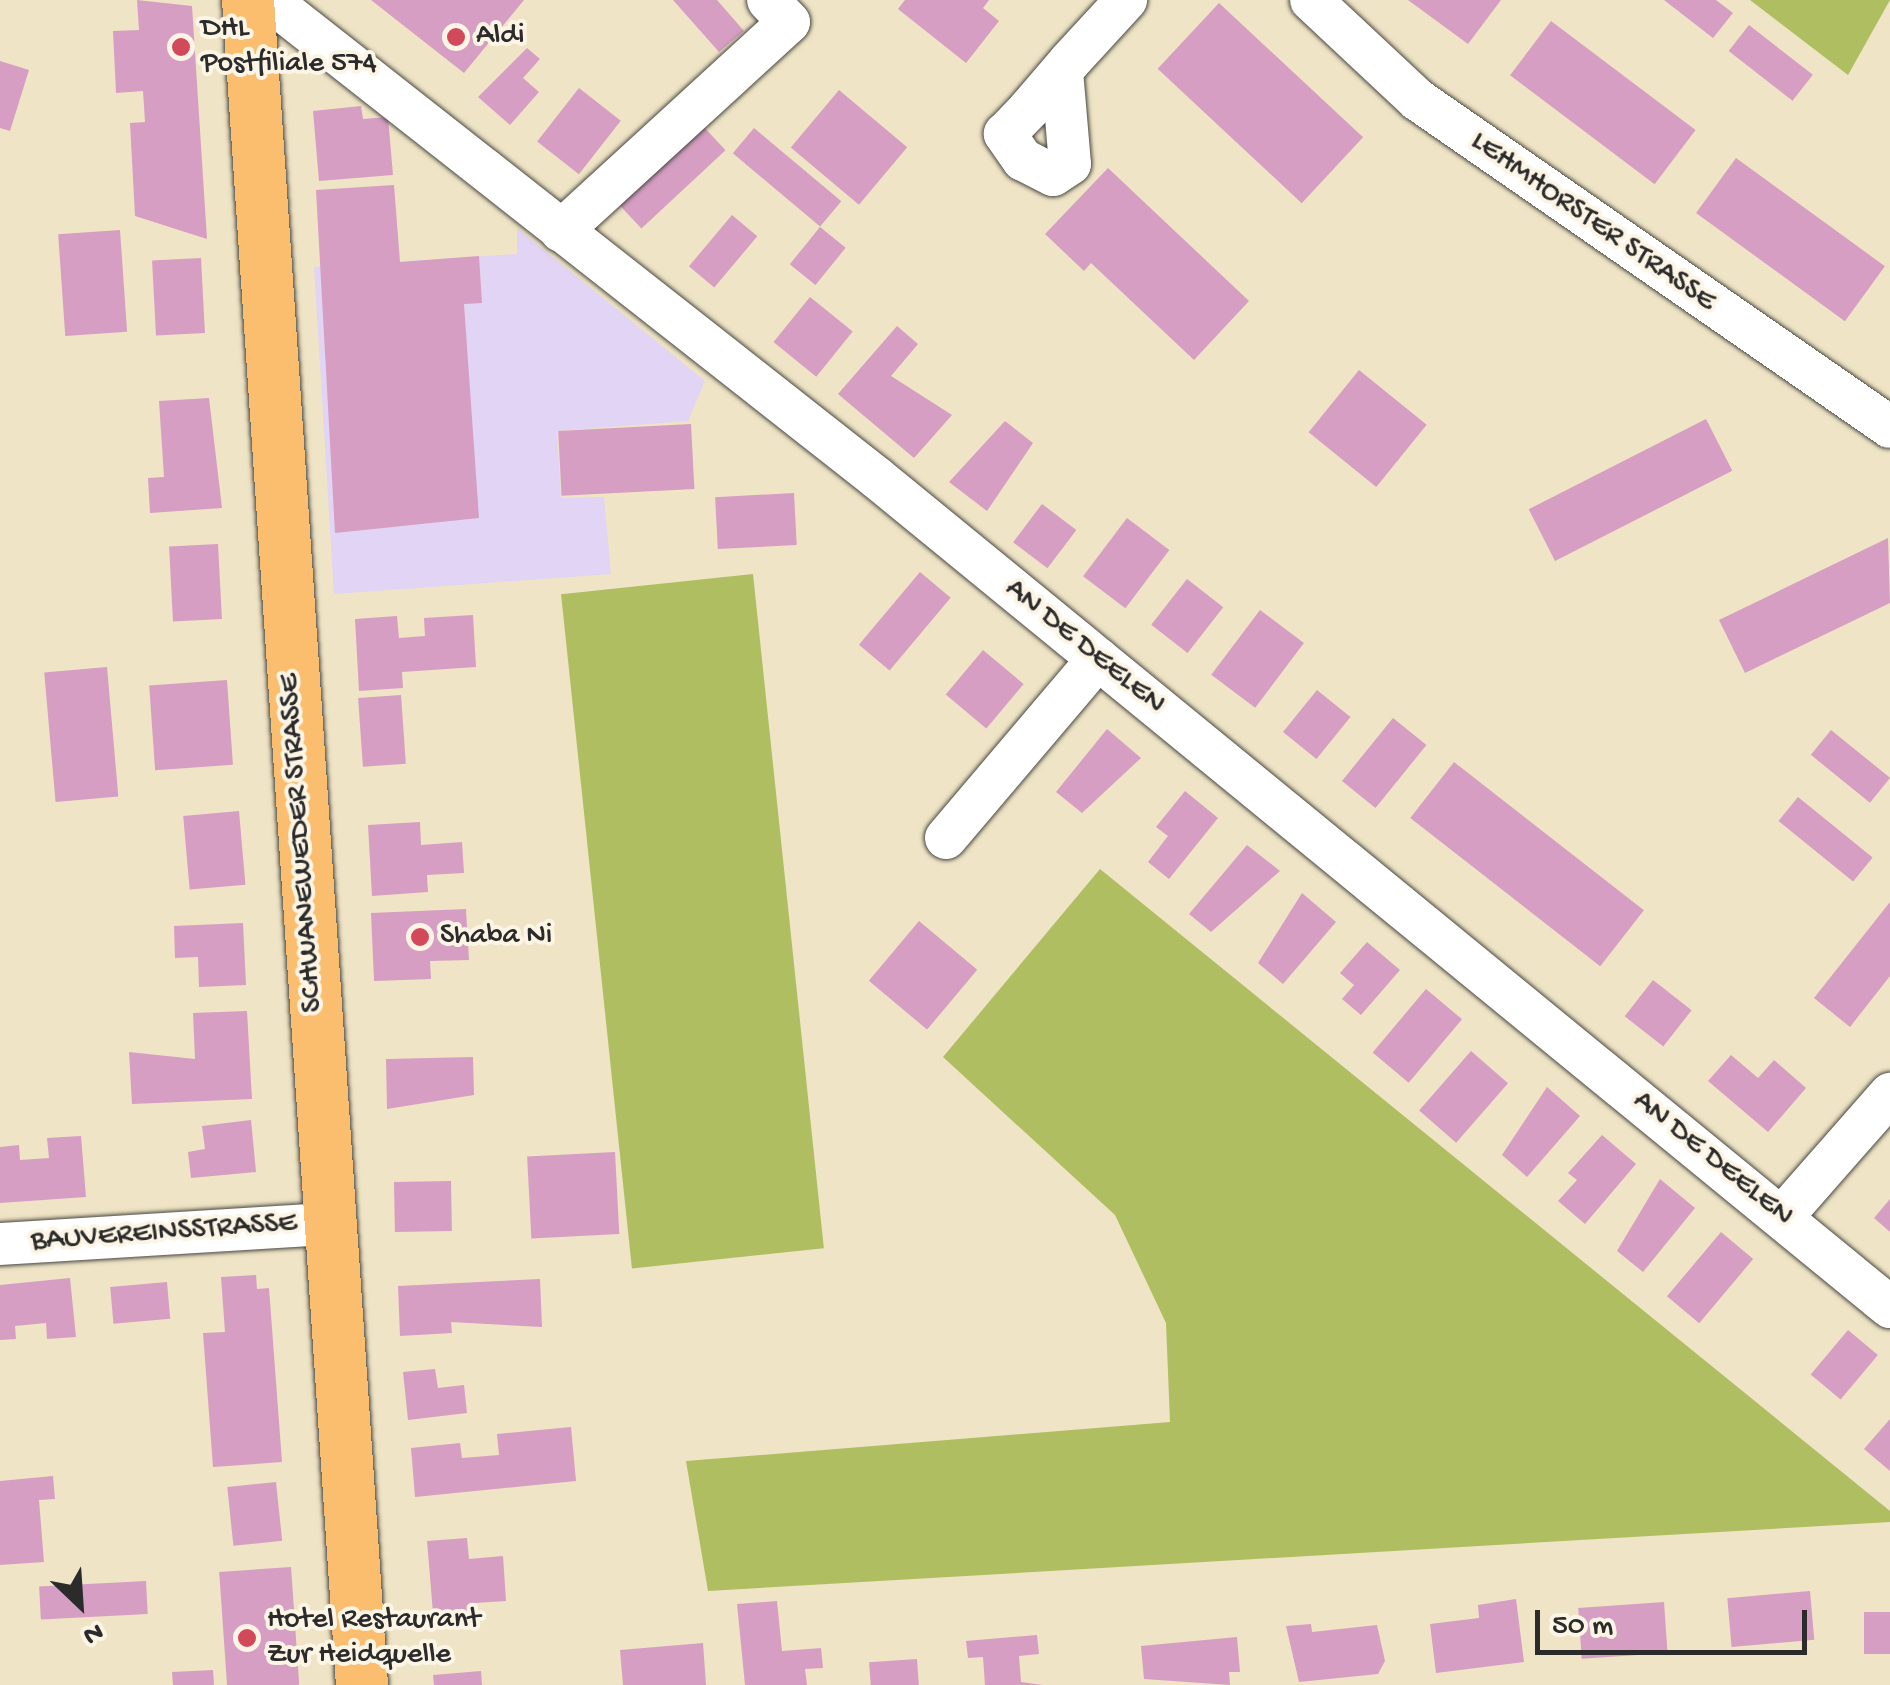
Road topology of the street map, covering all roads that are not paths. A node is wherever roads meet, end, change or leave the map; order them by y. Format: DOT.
graph roads {
  1 [pos="248,0"];
  2 [pos="269,0"];
  3 [pos="768,0"];
  4 [pos="1126,0"];
  5 [pos="1311,0"];
  6 [pos="1062,71"];
  7 [pos="561,231"];
  8 [pos="1890,427"];
  9 [pos="1098,658"];
  10 [pos="946,838"];
  11 [pos="1890,1094"];
  12 [pos="1782,1217"];
  13 [pos="328,1224"];
  14 [pos="0,1244"];
  15 [pos="1890,1307"];
  16 [pos="362,1685"];
  1 -- 13 [label="main road, SCHWANEWEDER STRASSE"];
  2 -- 7 [label="street, AN DE DEELEN"];
  3 -- 7 [label="street"];
  4 -- 6 [label="street"];
  5 -- 8 [label="street, LEHMHORSTER STRASSE"];
  7 -- 9 [label="street, AN DE DEELEN"];
  9 -- 10 [label="street"];
  9 -- 12 [label="street, AN DE DEELEN"];
  11 -- 12 [label="street"];
  12 -- 15 [label="street, AN DE DEELEN"];
  13 -- 14 [label="street, BAUVEREINSSTRASSE"];
  13 -- 16 [label="main road, SCHWANEWEDER STRASSE"];
}
